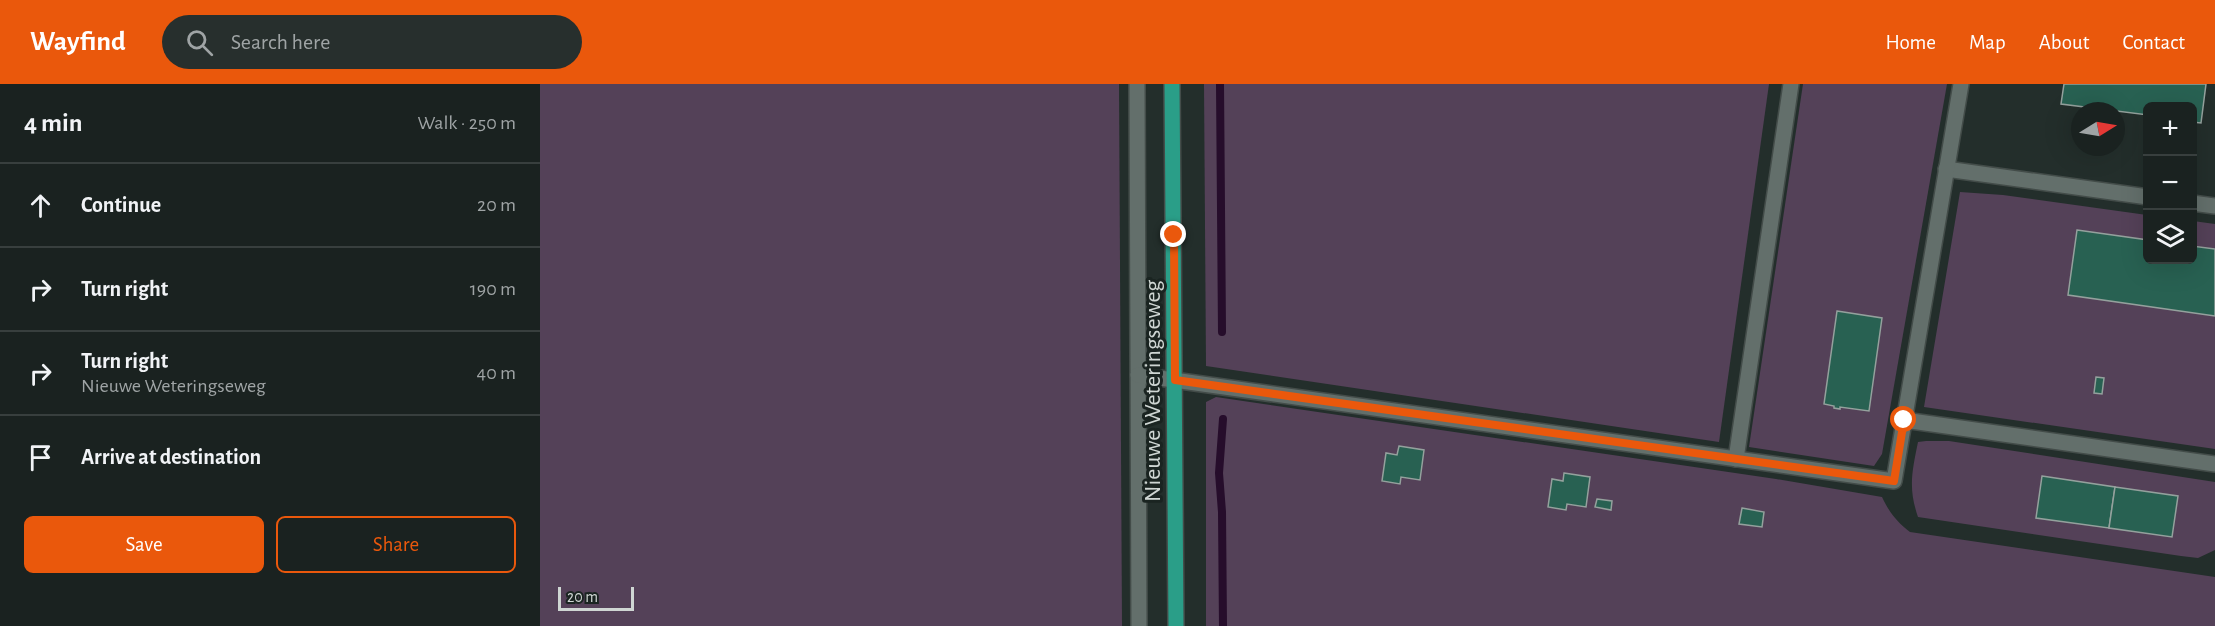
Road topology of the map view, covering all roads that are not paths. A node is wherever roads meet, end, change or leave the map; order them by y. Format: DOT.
graph roads {
  1 [pos="1137,84"];
  2 [pos="1172,84"];
  3 [pos="1791,84"];
  4 [pos="1961,84"];
  5 [pos="1946,169"];
  6 [pos="2143,196"];
  7 [pos="2197,204"];
  8 [pos="2215,206"];
  9 [pos="1138,375"];
  10 [pos="1175,380"];
  11 [pos="1904,420"];
  12 [pos="1736,459"];
  13 [pos="2215,464"];
  14 [pos="1139,626"];
  15 [pos="1176,626"];
  1 -- 9 [label="street, Nieuwe Weteringseweg"];
  2 -- 10 [label="main road, Nieuwe Weteringseweg"];
  3 -- 12 [label="street"];
  4 -- 5 [label="street"];
  5 -- 6 [label="street"];
  5 -- 11 [label="street"];
  7 -- 8 [label="street"];
  9 -- 10 [label="street"];
  9 -- 14 [label="street, Nieuwe Weteringseweg"];
  10 -- 12 [label="street"];
  10 -- 15 [label="main road, Nieuwe Weteringseweg"];
  11 -- 12 [label="street"];
  11 -- 13 [label="street"];
}
